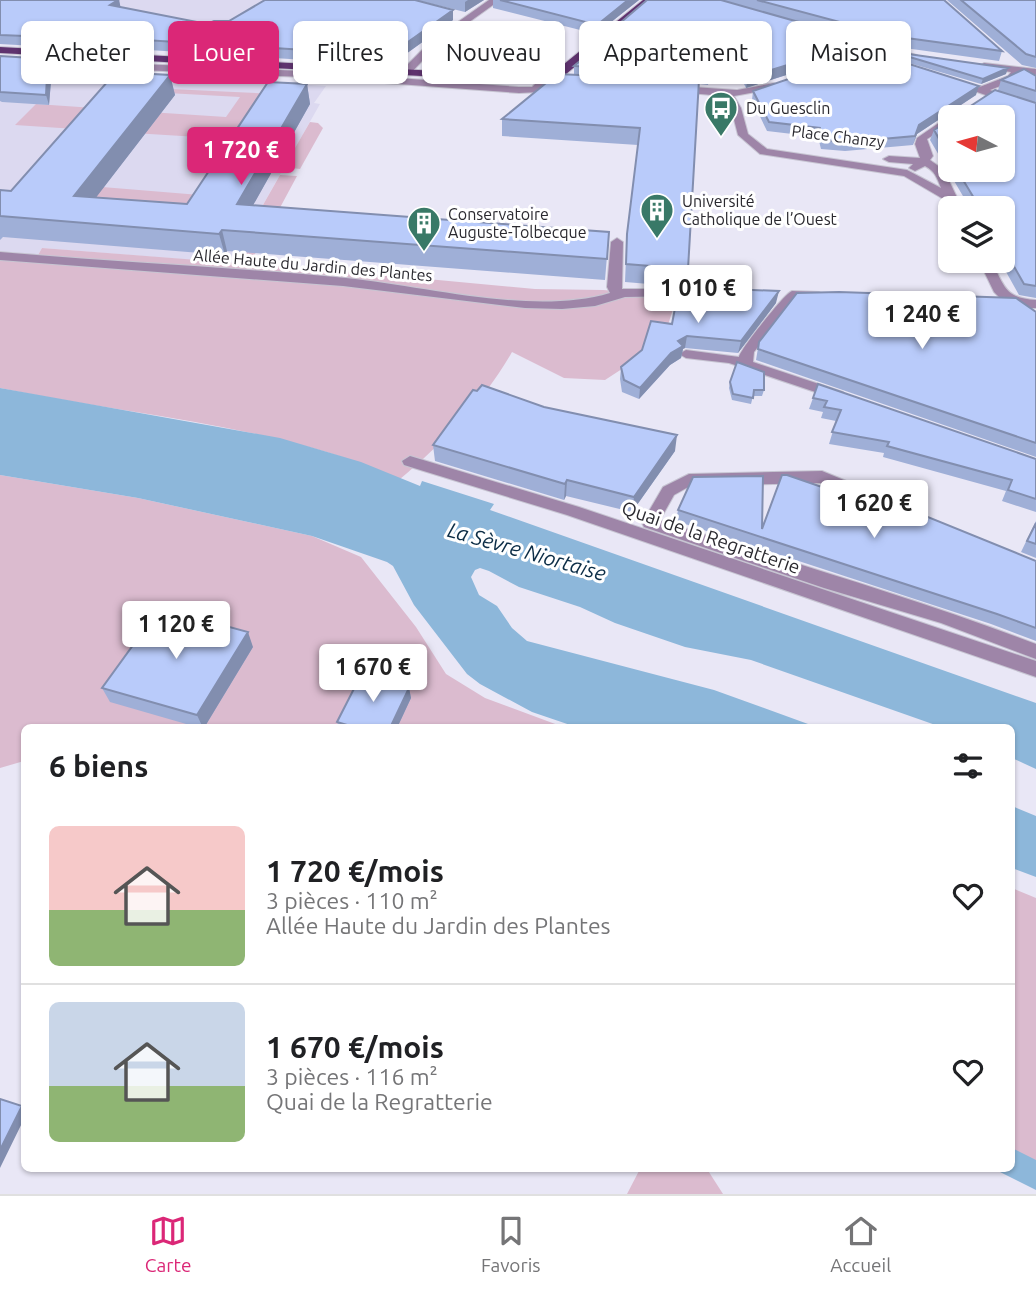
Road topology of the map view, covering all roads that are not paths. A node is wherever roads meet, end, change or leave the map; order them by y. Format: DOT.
graph roads {
  1 [pos="495,0"];
  2 [pos="649,0"];
  3 [pos="996,52"];
  4 [pos="1,53"];
  5 [pos="911,58"];
  6 [pos="930,59"];
  7 [pos="966,64"];
  8 [pos="293,66"];
  9 [pos="408,70"];
  10 [pos="565,70"];
  11 [pos="1017,70"];
  12 [pos="1036,72"];
  13 [pos="565,80"];
  14 [pos="781,83"];
  15 [pos="422,84"];
  16 [pos="423,84"];
  17 [pos="538,84"];
  18 [pos="565,84"];
  19 [pos="1036,85"];
  20 [pos="672,88"];
  21 [pos="728,95"];
  22 [pos="1036,110"];
  23 [pos="938,128"];
  24 [pos="749,141"];
  25 [pos="924,162"];
  26 [pos="907,173"];
  27 [pos="946,196"];
  28 [pos="948,196"];
  29 [pos="617,242"];
  30 [pos="0,256"];
  31 [pos="991,273"];
  32 [pos="675,293"];
  33 [pos="621,295"];
  34 [pos="831,296"];
  35 [pos="989,302"];
  36 [pos="1013,303"];
  37 [pos="1036,304"];
  38 [pos="1036,320"];
  39 [pos="686,354"];
  40 [pos="746,364"];
  41 [pos="857,402"];
  42 [pos="410,461"];
  43 [pos="889,505"];
  44 [pos="1036,652"];
  45 [pos="1036,669"];
  1 -- 9 [label="street"];
  2 -- 10 [label="main road"];
  3 -- 11 [label="street"];
  4 -- 8 [label="main road"];
  4 -- 15 [label="street"];
  5 -- 6 [label="street"];
  7 -- 11 [label="street"];
  11 -- 12 [label="street"];
  11 -- 19 [label="street"];
  11 -- 22 [label="street"];
  13 -- 18 [label="street"];
  14 -- 21 [label="street"];
  16 -- 17 [label="street"];
  20 -- 21 [label="street"];
  21 -- 24 [label="street"];
  23 -- 25 [label="street"];
  24 -- 25 [label="street, Place Chanzy"];
  24 -- 26 [label="street, Place Chanzy"];
  25 -- 26 [label="street"];
  25 -- 28 [label="street, Place Chanzy"];
  26 -- 27 [label="street, Place Chanzy"];
  29 -- 33 [label="street"];
  30 -- 33 [label="street, Allée Haute du Jardin des Plantes"];
  31 -- 36 [label="street"];
  32 -- 33 [label="street, Allée Haute du Jardin des Plantes"];
  34 -- 40 [label="street"];
  35 -- 36 [label="street"];
  36 -- 37 [label="street"];
  36 -- 38 [label="street"];
  39 -- 40 [label="street"];
  40 -- 41 [label="street"];
  42 -- 45 [label="street, Quai de la Regratterie"];
  43 -- 44 [label="street, Quai de la Regratterie"];
}
